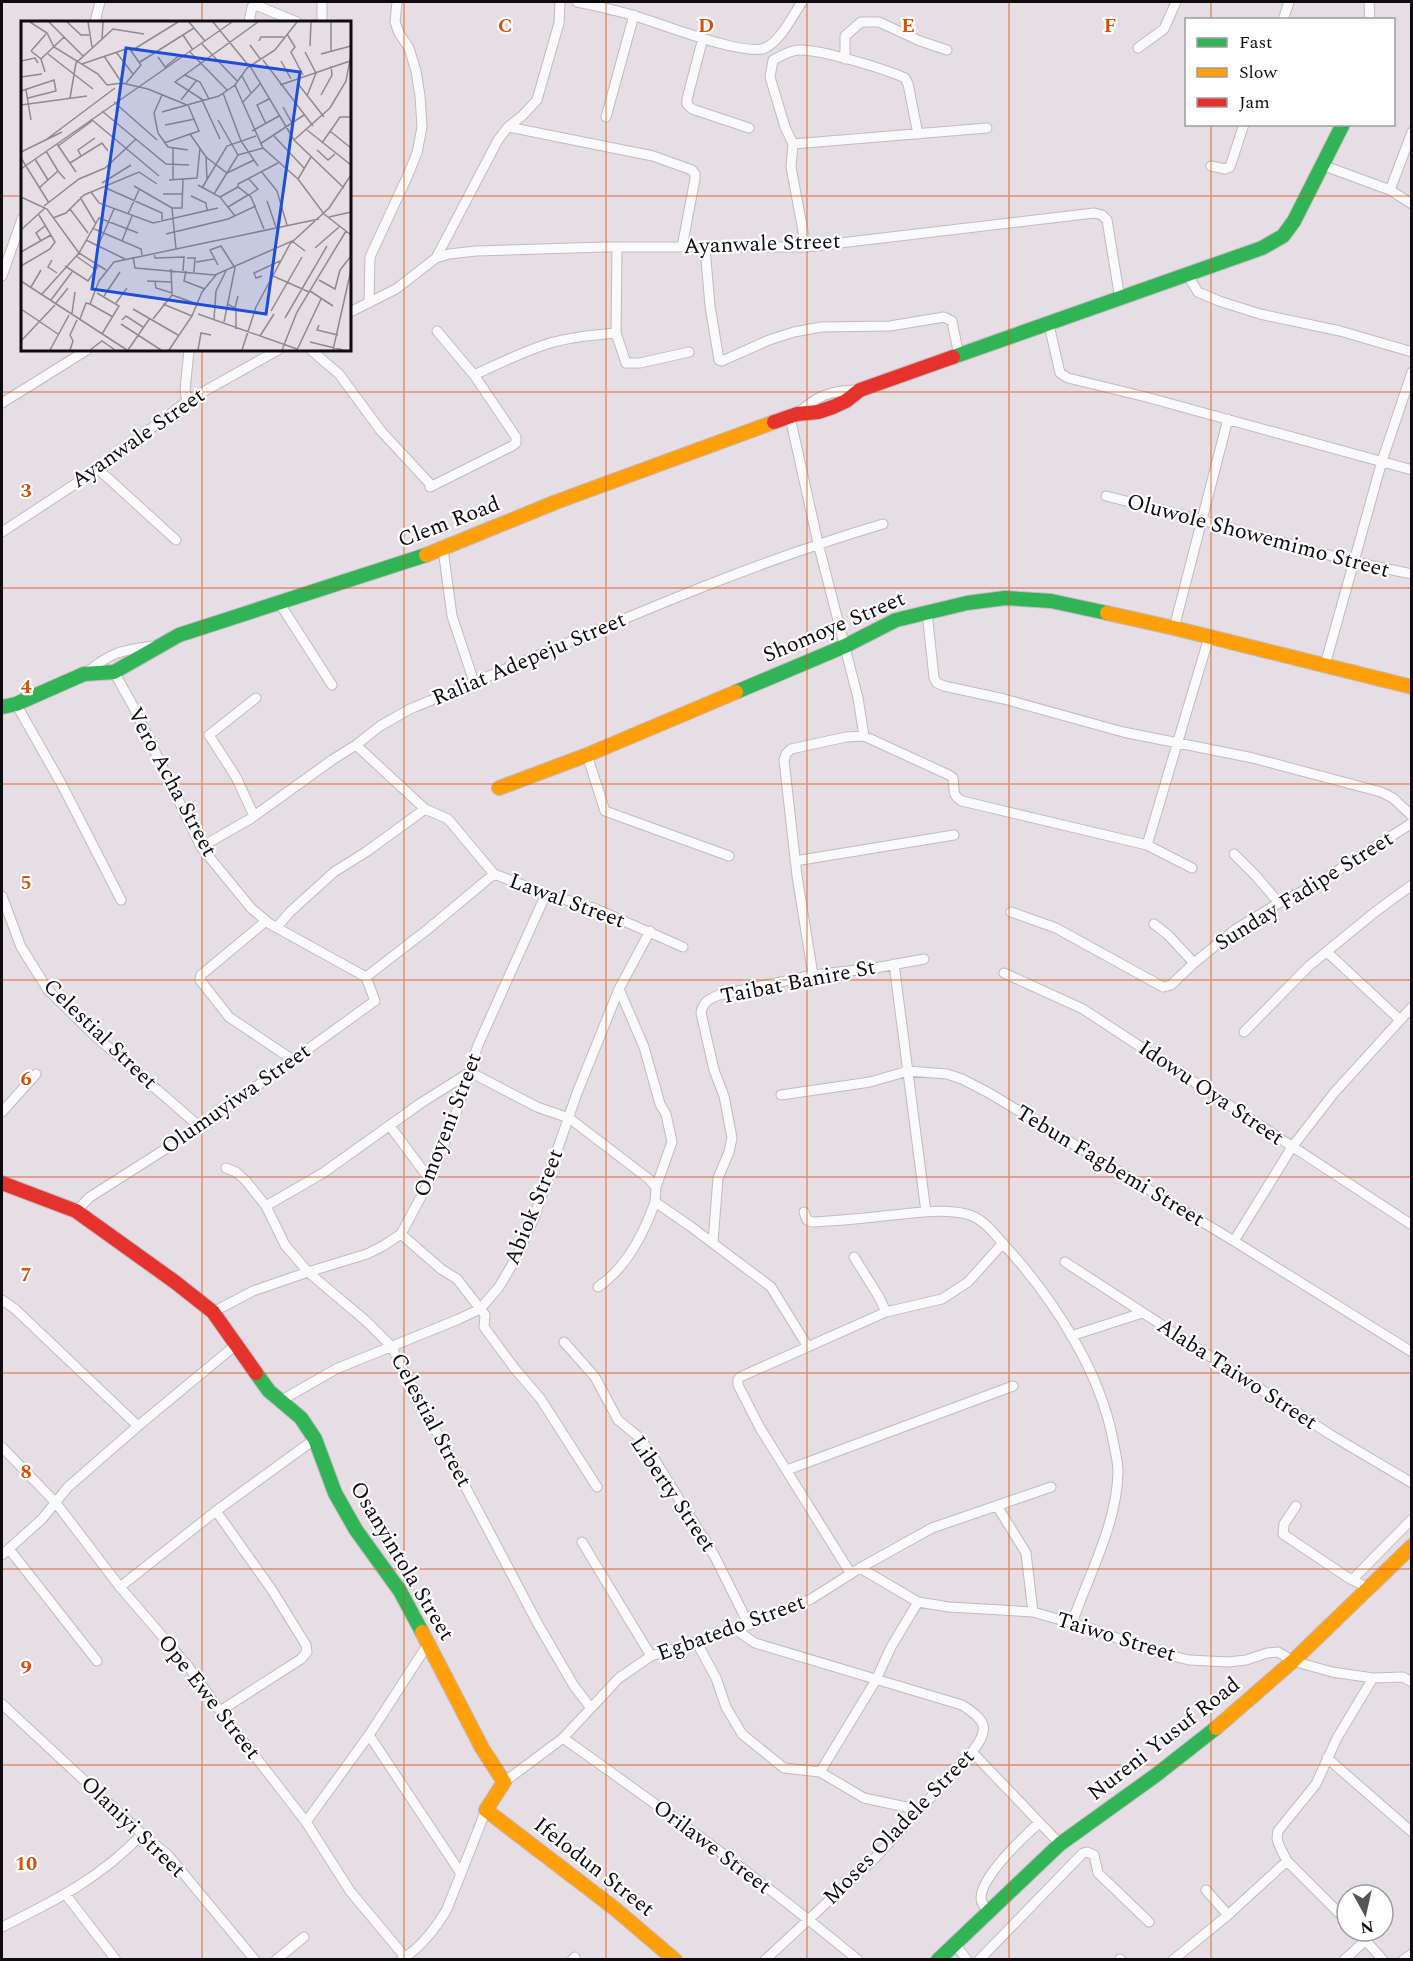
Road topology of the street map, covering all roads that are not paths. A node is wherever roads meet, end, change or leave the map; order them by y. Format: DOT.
graph roads {
  1 [pos="100,2"];
  2 [pos="322,2"];
  3 [pos="396,2"];
  4 [pos="560,2"];
  5 [pos="577,2"];
  6 [pos="802,2"];
  7 [pos="1176,2"];
  8 [pos="1289,2"];
  9 [pos="1369,2"];
  10 [pos="634,15"];
  11 [pos="1283,18"];
  12 [pos="1370,18"];
  13 [pos="94,21"];
  14 [pos="249,21"];
  15 [pos="295,21"];
  16 [pos="322,21"];
  17 [pos="703,38"];
  18 [pos="1138,48"];
  19 [pos="947,50"];
  20 [pos="845,59"];
  21 [pos="606,117"];
  22 [pos="1243,126"];
  23 [pos="1341,126"];
  24 [pos="508,127"];
  25 [pos="748,128"];
  26 [pos="987,128"];
  27 [pos="1412,132"];
  28 [pos="918,134"];
  29 [pos="793,144"];
  30 [pos="1407,156"];
  31 [pos="1322,165"];
  32 [pos="1212,166"];
  33 [pos="1390,190"];
  34 [pos="1412,204"];
  35 [pos="21,222"];
  36 [pos="682,247"];
  37 [pos="806,247"];
  38 [pos="617,248"];
  39 [pos="705,248"];
  40 [pos="436,258"];
  41 [pos="2,276"];
  42 [pos="1188,276"];
  43 [pos="1120,298"];
  44 [pos="369,303"];
  45 [pos="351,312"];
  46 [pos="1049,325"];
  47 [pos="437,331"];
  48 [pos="616,333"];
  49 [pos="85,351"];
  50 [pos="189,351"];
  51 [pos="276,351"];
  52 [pos="312,351"];
  53 [pos="689,352"];
  54 [pos="1412,352"];
  55 [pos="959,356"];
  56 [pos="1412,372"];
  57 [pos="474,375"];
  58 [pos="187,401"];
  59 [pos="2,403"];
  60 [pos="794,415"];
  61 [pos="1228,419"];
  62 [pos="1382,461"];
  63 [pos="98,469"];
  64 [pos="1412,470"];
  65 [pos="432,486"];
  66 [pos="432,486"];
  67 [pos="1106,496"];
  68 [pos="1202,520"];
  69 [pos="883,524"];
  70 [pos="2,532"];
  71 [pos="177,540"];
  72 [pos="818,543"];
  73 [pos="443,549"];
  74 [pos="1354,562"];
  75 [pos="1412,574"];
  76 [pos="280,604"];
  77 [pos="927,612"];
  78 [pos="1174,628"];
  79 [pos="1209,637"];
  80 [pos="163,645"];
  81 [pos="845,646"];
  82 [pos="1326,665"];
  83 [pos="114,672"];
  84 [pos="84,674"];
  85 [pos="474,682"];
  86 [pos="332,685"];
  87 [pos="1412,687"];
  88 [pos="256,698"];
  89 [pos="16,704"];
  90 [pos="2,707"];
  91 [pos="864,736"];
  92 [pos="1178,743"];
  93 [pos="356,745"];
  94 [pos="587,755"];
  95 [pos="499,788"];
  96 [pos="424,809"];
  97 [pos="254,816"];
  98 [pos="1412,816"];
  99 [pos="1412,823"];
  100 [pos="954,835"];
  101 [pos="1147,845"];
  102 [pos="201,847"];
  103 [pos="1234,854"];
  104 [pos="729,856"];
  105 [pos="795,861"];
  106 [pos="1192,868"];
  107 [pos="494,874"];
  108 [pos="1412,885"];
  109 [pos="546,894"];
  110 [pos="2,896"];
  111 [pos="121,900"];
  112 [pos="1279,903"];
  113 [pos="1011,912"];
  114 [pos="266,921"];
  115 [pos="1154,924"];
  116 [pos="277,927"];
  117 [pos="650,931"];
  118 [pos="683,947"];
  119 [pos="1327,952"];
  120 [pos="924,959"];
  121 [pos="1194,963"];
  122 [pos="894,964"];
  123 [pos="1004,973"];
  124 [pos="813,975"];
  125 [pos="366,977"];
  126 [pos="619,989"];
  127 [pos="1412,1007"];
  128 [pos="1399,1019"];
  129 [pos="1244,1032"];
  130 [pos="293,1060"];
  131 [pos="908,1071"];
  132 [pos="470,1072"];
  133 [pos="36,1074"];
  134 [pos="782,1095"];
  135 [pos="2,1112"];
  136 [pos="569,1118"];
  137 [pos="200,1126"];
  138 [pos="390,1126"];
  139 [pos="1292,1147"];
  140 [pos="226,1168"];
  141 [pos="430,1180"];
  142 [pos="2,1183"];
  143 [pos="656,1187"];
  144 [pos="655,1202"];
  145 [pos="266,1206"];
  146 [pos="76,1211"];
  147 [pos="804,1212"];
  148 [pos="926,1212"];
  149 [pos="1412,1225"];
  150 [pos="401,1234"];
  151 [pos="1233,1240"];
  152 [pos="713,1242"];
  153 [pos="1002,1243"];
  154 [pos="854,1257"];
  155 [pos="1065,1262"];
  156 [pos="308,1272"];
  157 [pos="598,1287"];
  158 [pos="2,1300"];
  159 [pos="480,1309"];
  160 [pos="213,1312"];
  161 [pos="886,1312"];
  162 [pos="1142,1313"];
  163 [pos="1071,1336"];
  164 [pos="564,1342"];
  165 [pos="237,1344"];
  166 [pos="391,1346"];
  167 [pos="808,1347"];
  168 [pos="1412,1352"];
  169 [pos="1013,1386"];
  170 [pos="282,1400"];
  171 [pos="138,1426"];
  172 [pos="315,1439"];
  173 [pos="2,1448"];
  174 [pos="787,1470"];
  175 [pos="1412,1483"];
  176 [pos="597,1487"];
  177 [pos="1051,1487"];
  178 [pos="56,1503"];
  179 [pos="997,1506"];
  180 [pos="1296,1506"];
  181 [pos="216,1511"];
  182 [pos="1412,1519"];
  183 [pos="582,1542"];
  184 [pos="1412,1546"];
  185 [pos="5,1552"];
  186 [pos="860,1568"];
  187 [pos="851,1574"];
  188 [pos="1352,1580"];
  189 [pos="120,1587"];
  190 [pos="1368,1588"];
  191 [pos="918,1602"];
  192 [pos="1033,1612"];
  193 [pos="1072,1623"];
  194 [pos="749,1625"];
  195 [pos="736,1630"];
  196 [pos="697,1643"];
  197 [pos="428,1644"];
  198 [pos="651,1656"];
  199 [pos="97,1661"];
  200 [pos="1293,1661"];
  201 [pos="1412,1669"];
  202 [pos="1373,1677"];
  203 [pos="1407,1679"];
  204 [pos="876,1680"];
  205 [pos="2,1704"];
  206 [pos="591,1708"];
  207 [pos="220,1711"];
  208 [pos="369,1735"];
  209 [pos="563,1738"];
  210 [pos="972,1752"];
  211 [pos="1327,1758"];
  212 [pos="820,1772"];
  213 [pos="504,1782"];
  214 [pos="486,1810"];
  215 [pos="920,1810"];
  216 [pos="306,1822"];
  217 [pos="1039,1823"];
  218 [pos="1412,1832"];
  219 [pos="142,1834"];
  220 [pos="1071,1835"];
  221 [pos="1060,1844"];
  222 [pos="1083,1853"];
  223 [pos="1287,1861"];
  224 [pos="460,1872"];
  225 [pos="1206,1890"];
  226 [pos="66,1895"];
  227 [pos="1335,1909"];
  228 [pos="987,1911"];
  229 [pos="1228,1915"];
  230 [pos="809,1920"];
  231 [pos="1149,1922"];
  232 [pos="2,1928"];
  233 [pos="304,1937"];
  234 [pos="1363,1943"];
  235 [pos="1369,1943"];
  236 [pos="955,1944"];
  237 [pos="1412,1954"];
  238 [pos="405,1956"];
  239 [pos="116,1959"];
  240 [pos="255,1959"];
  241 [pos="276,1959"];
  242 [pos="418,1959"];
  243 [pos="675,1959"];
  244 [pos="765,1959"];
  245 [pos="858,1959"];
  246 [pos="938,1959"];
  247 [pos="967,1959"];
  248 [pos="979,1959"];
  249 [pos="1173,1959"];
  250 [pos="1344,1959"];
  251 [pos="1383,1959"];
  252 [pos="1403,1959"];
  1 -- 13 [label="street"];
  2 -- 16 [label="street"];
  3 -- 44 [label="street"];
  4 -- 24 [label="street"];
  5 -- 10 [label="street"];
  6 -- 17 [label="street"];
  7 -- 18 [label="street"];
  8 -- 11 [label="street"];
  9 -- 12 [label="street"];
  10 -- 17 [label="street"];
  10 -- 21 [label="street"];
  14 -- 15 [label="street"];
  17 -- 25 [label="street"];
  19 -- 20 [label="street"];
  20 -- 28 [label="street"];
  20 -- 29 [label="street"];
  22 -- 32 [label="street"];
  23 -- 31 [label="street, Clem Road"];
  24 -- 36 [label="street"];
  24 -- 40 [label="street"];
  26 -- 28 [label="street"];
  27 -- 30 [label="street"];
  28 -- 29 [label="street"];
  29 -- 37 [label="street"];
  30 -- 33 [label="street"];
  31 -- 33 [label="street"];
  31 -- 42 [label="street, Clem Road"];
  33 -- 34 [label="street"];
  35 -- 41 [label="street"];
  36 -- 38 [label="street, Ayanwale Street"];
  36 -- 39 [label="street, Ayanwale Street"];
  37 -- 39 [label="street, Ayanwale Street"];
  37 -- 43 [label="street, Ayanwale Street"];
  38 -- 40 [label="street, Ayanwale Street"];
  38 -- 48 [label="street"];
  39 -- 55 [label="street"];
  40 -- 44 [label="street, Ayanwale Street"];
  42 -- 43 [label="street, Clem Road"];
  42 -- 54 [label="street"];
  43 -- 46 [label="street, Clem Road"];
  44 -- 45 [label="street, Ayanwale Street"];
  46 -- 55 [label="street, Clem Road"];
  46 -- 61 [label="street"];
  47 -- 57 [label="street"];
  48 -- 53 [label="street"];
  48 -- 57 [label="street"];
  49 -- 59 [label="street"];
  50 -- 58 [label="street"];
  51 -- 58 [label="street, Ayanwale Street"];
  52 -- 65 [label="street"];
  55 -- 60 [label="street, Clem Road"];
  56 -- 62 [label="street"];
  57 -- 66 [label="street"];
  58 -- 63 [label="street, Ayanwale Street"];
  60 -- 72 [label="street"];
  60 -- 73 [label="street, Clem Road"];
  61 -- 62 [label="street"];
  61 -- 68 [label="street"];
  62 -- 64 [label="street"];
  62 -- 74 [label="street"];
  63 -- 70 [label="street, Ayanwale Street"];
  63 -- 71 [label="street"];
  67 -- 68 [label="street, Oluwole Showemimo Street"];
  68 -- 74 [label="street, Oluwole Showemimo Street"];
  68 -- 78 [label="street"];
  69 -- 72 [label="street, Raliat Adepeju Street"];
  72 -- 81 [label="street"];
  72 -- 85 [label="street, Raliat Adepeju Street"];
  73 -- 76 [label="street, Clem Road"];
  73 -- 85 [label="street"];
  74 -- 75 [label="street, Oluwole Showemimo Street"];
  74 -- 82 [label="street"];
  76 -- 80 [label="street, Clem Road"];
  76 -- 86 [label="street"];
  77 -- 78 [label="street, Shomoye Street"];
  77 -- 81 [label="street, Shomoye Street"];
  77 -- 92 [label="street"];
  78 -- 79 [label="street, Shomoye Street"];
  79 -- 82 [label="street, Shomoye Street"];
  79 -- 92 [label="street"];
  80 -- 83 [label="street, Clem Road"];
  80 -- 84 [label="street"];
  81 -- 91 [label="street"];
  81 -- 94 [label="street, Shomoye Street"];
  82 -- 87 [label="street, Shomoye Street"];
  83 -- 84 [label="street, Clem Road"];
  83 -- 102 [label="street, Vero Acha Street"];
  84 -- 89 [label="street, Clem Road"];
  85 -- 93 [label="street, Raliat Adepeju Street"];
  88 -- 97 [label="street"];
  89 -- 90 [label="street, Clem Road"];
  89 -- 111 [label="street"];
  91 -- 101 [label="street"];
  91 -- 105 [label="street"];
  92 -- 98 [label="street"];
  92 -- 101 [label="street"];
  93 -- 96 [label="street, Lawal Street"];
  93 -- 97 [label="street, Raliat Adepeju Street"];
  94 -- 95 [label="street, Shomoye Street"];
  94 -- 104 [label="street"];
  96 -- 107 [label="street, Lawal Street"];
  96 -- 116 [label="street"];
  97 -- 102 [label="street, Raliat Adepeju Street"];
  99 -- 112 [label="street, Sunday Fadipe Street"];
  100 -- 105 [label="street"];
  101 -- 106 [label="street"];
  102 -- 114 [label="street, Vero Acha Street"];
  103 -- 112 [label="street"];
  105 -- 124 [label="street"];
  107 -- 109 [label="street, Lawal Street"];
  107 -- 125 [label="street"];
  108 -- 119 [label="street"];
  109 -- 117 [label="street, Lawal Street"];
  109 -- 132 [label="street, Omoyeni Street"];
  110 -- 137 [label="street, Celestial Street"];
  112 -- 121 [label="street, Sunday Fadipe Street"];
  113 -- 121 [label="street, Sunday Fadipe Street"];
  114 -- 116 [label="street, Vero Acha Street"];
  114 -- 130 [label="street"];
  115 -- 121 [label="street"];
  116 -- 125 [label="street, Vero Acha Street"];
  117 -- 118 [label="street, Lawal Street"];
  117 -- 126 [label="street, Abiok Street"];
  119 -- 128 [label="street"];
  119 -- 129 [label="street"];
  120 -- 122 [label="street, Taibat Banire St"];
  122 -- 124 [label="street, Taibat Banire St"];
  122 -- 131 [label="street"];
  123 -- 139 [label="street, Idowu Oya Street"];
  124 -- 152 [label="street, Taibat Banire St"];
  125 -- 130 [label="street, Olumuyiwa Street"];
  126 -- 136 [label="street, Abiok Street"];
  126 -- 143 [label="street"];
  127 -- 128 [label="street"];
  128 -- 139 [label="street"];
  130 -- 137 [label="street, Olumuyiwa Street"];
  131 -- 134 [label="street, Tebun Fagbemi Street"];
  131 -- 148 [label="street"];
  131 -- 151 [label="street, Tebun Fagbemi Street"];
  132 -- 136 [label="street"];
  132 -- 138 [label="street"];
  132 -- 141 [label="street, Omoyeni Street"];
  133 -- 135 [label="street"];
  136 -- 143 [label="street"];
  136 -- 159 [label="street, Abiok Street"];
  137 -- 146 [label="street, Olumuyiwa Street"];
  138 -- 141 [label="street"];
  138 -- 145 [label="street"];
  139 -- 149 [label="street, Idowu Oya Street"];
  139 -- 151 [label="street"];
  140 -- 145 [label="street, Celestial Street"];
  141 -- 150 [label="street, Omoyeni Street"];
  142 -- 146 [label="street, Osanyintola Street"];
  143 -- 144 [label="street"];
  144 -- 152 [label="street"];
  144 -- 157 [label="street"];
  145 -- 156 [label="street, Celestial Street"];
  146 -- 160 [label="street, Osanyintola Street"];
  147 -- 148 [label="street"];
  148 -- 153 [label="street"];
  150 -- 156 [label="street"];
  150 -- 159 [label="street"];
  151 -- 168 [label="street, Tebun Fagbemi Street"];
  152 -- 167 [label="street"];
  153 -- 161 [label="street"];
  153 -- 163 [label="street"];
  154 -- 161 [label="street"];
  155 -- 162 [label="street, Alaba Taiwo Street"];
  156 -- 160 [label="street"];
  156 -- 166 [label="street, Celestial Street"];
  158 -- 171 [label="street"];
  159 -- 166 [label="street, Abiok Street"];
  159 -- 176 [label="street"];
  160 -- 165 [label="street, Osanyintola Street"];
  161 -- 167 [label="street"];
  162 -- 163 [label="street"];
  162 -- 175 [label="street, Alaba Taiwo Street"];
  163 -- 193 [label="street"];
  164 -- 194 [label="street, Liberty Street"];
  165 -- 170 [label="street, Osanyintola Street"];
  165 -- 171 [label="street"];
  166 -- 170 [label="street, Abiok Street"];
  166 -- 206 [label="street, Celestial Street"];
  167 -- 174 [label="street"];
  169 -- 174 [label="street"];
  170 -- 172 [label="street, Osanyintola Street"];
  171 -- 178 [label="street"];
  172 -- 181 [label="street"];
  172 -- 197 [label="street, Osanyintola Street"];
  173 -- 178 [label="street, Ope Ewe Street"];
  174 -- 187 [label="street"];
  177 -- 179 [label="street, Egbatedo Street"];
  178 -- 185 [label="street"];
  178 -- 189 [label="street, Ope Ewe Street"];
  179 -- 186 [label="street, Egbatedo Street"];
  179 -- 192 [label="street"];
  180 -- 188 [label="street"];
  181 -- 189 [label="street"];
  181 -- 207 [label="street"];
  182 -- 188 [label="street"];
  183 -- 198 [label="street"];
  184 -- 190 [label="street, Nureni Yusuf Road"];
  185 -- 199 [label="street"];
  186 -- 187 [label="street, Egbatedo Street"];
  186 -- 191 [label="street, Taiwo Street"];
  187 -- 194 [label="street, Egbatedo Street"];
  188 -- 190 [label="street"];
  189 -- 207 [label="street, Ope Ewe Street"];
  190 -- 200 [label="street, Nureni Yusuf Road"];
  191 -- 192 [label="street, Taiwo Street"];
  191 -- 204 [label="street"];
  192 -- 193 [label="street, Taiwo Street"];
  193 -- 200 [label="street, Taiwo Street"];
  194 -- 195 [label="street, Egbatedo Street"];
  195 -- 196 [label="street, Egbatedo Street"];
  195 -- 204 [label="street, Moses Oladele Street"];
  196 -- 198 [label="street, Egbatedo Street"];
  196 -- 212 [label="street"];
  197 -- 208 [label="street"];
  197 -- 213 [label="street, Osanyintola Street"];
  198 -- 206 [label="street, Egbatedo Street"];
  200 -- 202 [label="street, Taiwo Street"];
  200 -- 220 [label="street, Nureni Yusuf Road"];
  201 -- 203 [label="street"];
  202 -- 203 [label="street, Taiwo Street"];
  202 -- 211 [label="street"];
  204 -- 210 [label="street, Moses Oladele Street"];
  204 -- 212 [label="street"];
  205 -- 219 [label="street, Olaniyi Street"];
  206 -- 209 [label="street, Egbatedo Street"];
  207 -- 216 [label="street, Ope Ewe Street"];
  208 -- 216 [label="street"];
  208 -- 224 [label="street"];
  209 -- 213 [label="street, Egbatedo Street"];
  209 -- 230 [label="street, Orilawe Street"];
  210 -- 215 [label="street, Moses Oladele Street"];
  210 -- 217 [label="street"];
  211 -- 218 [label="street"];
  211 -- 223 [label="street"];
  212 -- 215 [label="street"];
  213 -- 214 [label="street"];
  214 -- 224 [label="street"];
  214 -- 243 [label="street, Ifelodun Street"];
  215 -- 230 [label="street, Moses Oladele Street"];
  216 -- 238 [label="street, Ope Ewe Street"];
  217 -- 221 [label="street"];
  217 -- 228 [label="street"];
  219 -- 226 [label="street"];
  219 -- 240 [label="street, Olaniyi Street"];
  220 -- 221 [label="street, Nureni Yusuf Road"];
  220 -- 222 [label="street"];
  221 -- 228 [label="street, Nureni Yusuf Road"];
  222 -- 231 [label="street"];
  222 -- 248 [label="street"];
  223 -- 227 [label="street"];
  223 -- 229 [label="street"];
  224 -- 238 [label="street"];
  225 -- 229 [label="street"];
  226 -- 232 [label="street"];
  226 -- 239 [label="street"];
  228 -- 236 [label="street, Nureni Yusuf Road"];
  229 -- 249 [label="street"];
  230 -- 244 [label="street, Moses Oladele Street"];
  230 -- 245 [label="street, Orilawe Street"];
  233 -- 241 [label="street"];
  234 -- 250 [label="street"];
  235 -- 251 [label="street"];
  236 -- 246 [label="street, Nureni Yusuf Road"];
  236 -- 247 [label="street"];
  237 -- 252 [label="street"];
  238 -- 242 [label="street, Ope Ewe Street"];
}
